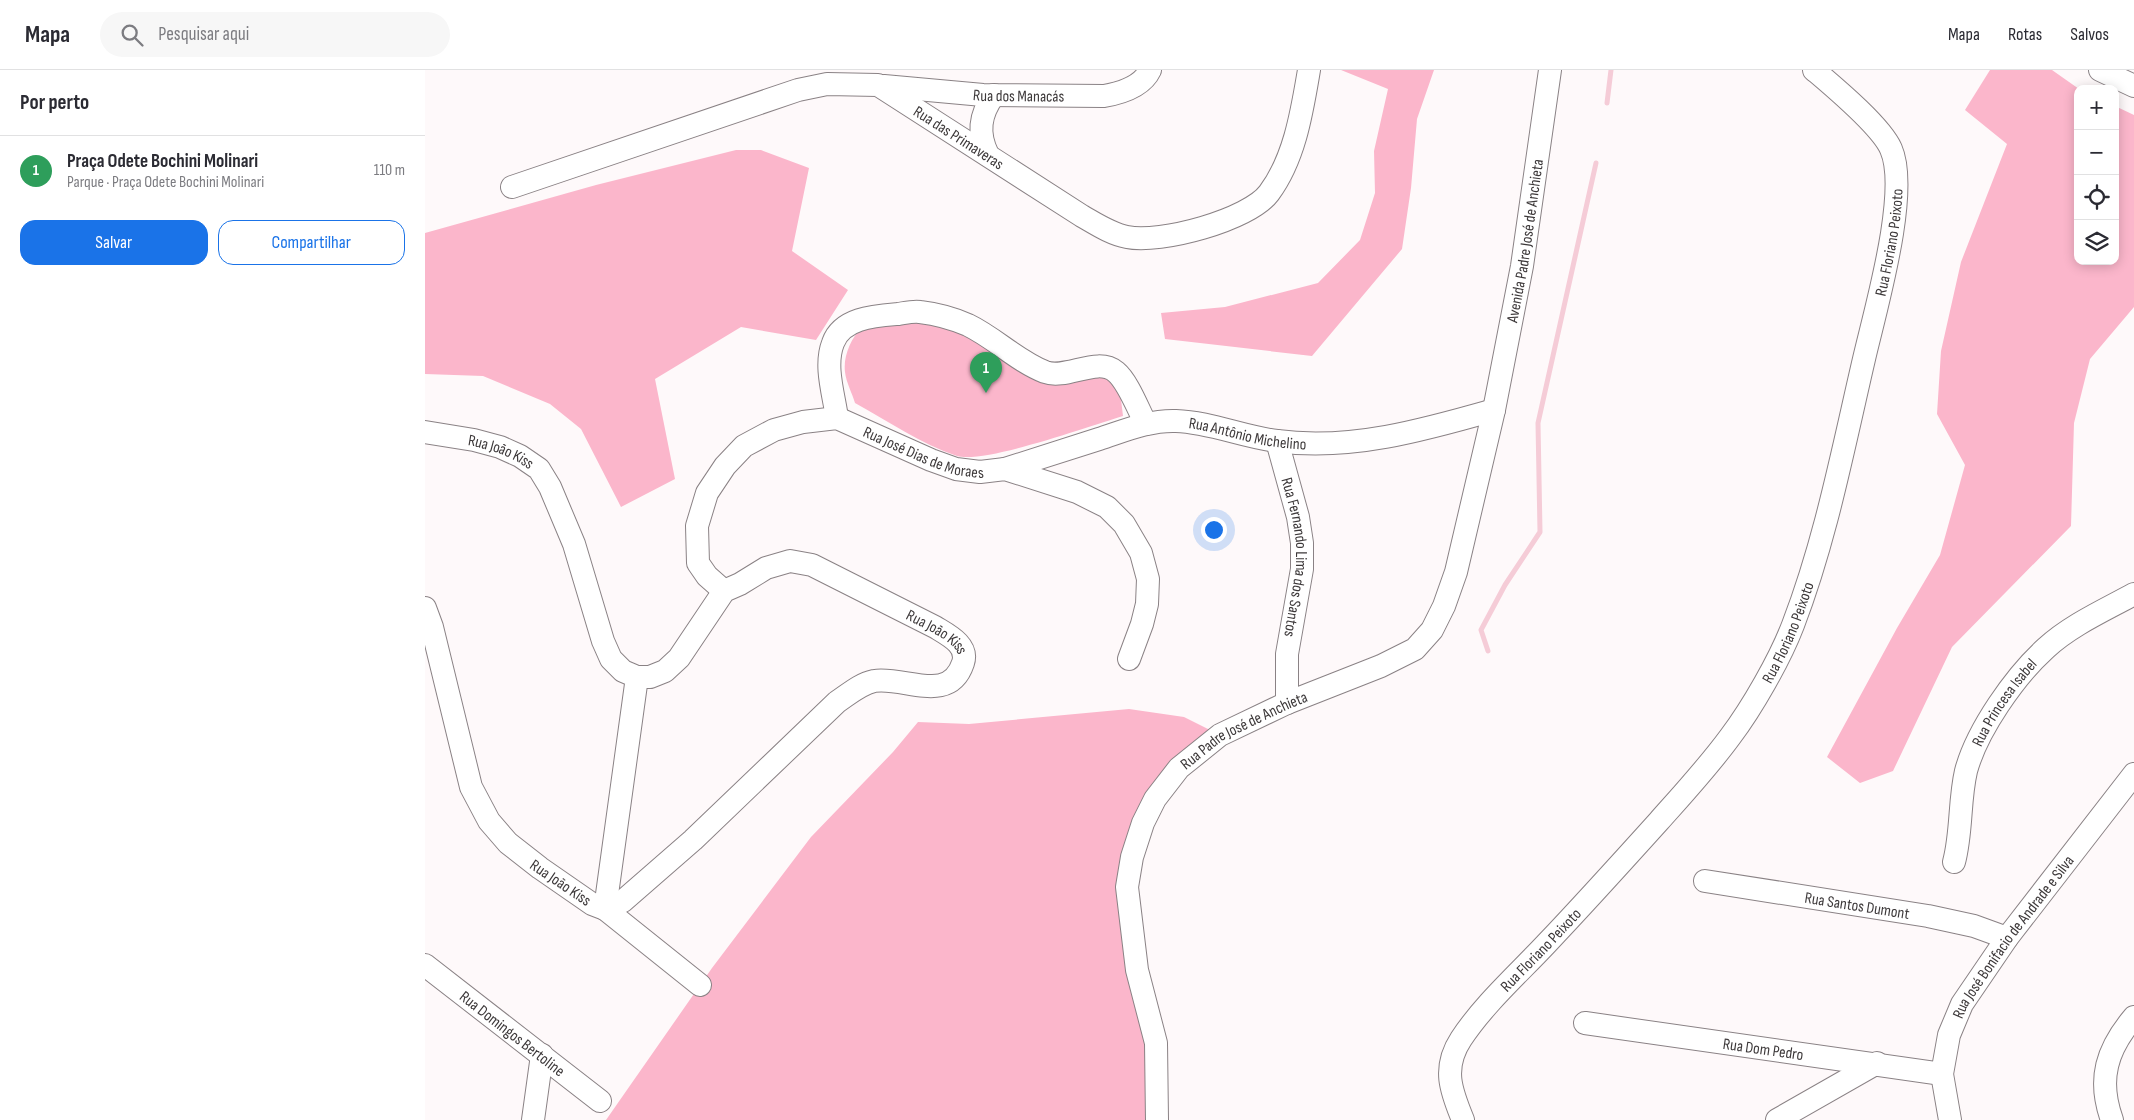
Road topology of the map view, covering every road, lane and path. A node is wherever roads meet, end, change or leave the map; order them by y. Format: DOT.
graph roads {
  1 [pos="1151,70"];
  2 [pos="1309,70"];
  3 [pos="1550,70"];
  4 [pos="1815,70"];
  5 [pos="2100,70"];
  6 [pos="878,85"];
  7 [pos="2134,86"];
  8 [pos="994,95"];
  9 [pos="988,155"];
  10 [pos="512,187"];
  11 [pos="1493,410"];
  12 [pos="837,418"];
  13 [pos="1146,424"];
  14 [pos="425,432"];
  15 [pos="1277,441"];
  16 [pos="1005,469"];
  17 [pos="724,591"];
  18 [pos="2134,594"];
  19 [pos="425,608"];
  20 [pos="1129,659"];
  21 [pos="637,677"];
  22 [pos="1287,703"];
  23 [pos="2134,774"];
  24 [pos="1954,862"];
  25 [pos="1705,881"];
  26 [pos="605,909"];
  27 [pos="2007,938"];
  28 [pos="425,965"];
  29 [pos="700,985"];
  30 [pos="2134,1017"];
  31 [pos="1585,1023"];
  32 [pos="543,1055"];
  33 [pos="1877,1063"];
  34 [pos="1942,1074"];
  35 [pos="600,1101"];
  36 [pos="533,1120"];
  37 [pos="1157,1120"];
  38 [pos="1463,1120"];
  39 [pos="1777,1120"];
  40 [pos="1951,1120"];
  41 [pos="2112,1120"];
  1 -- 8 [label="street, Rua dos Manacás"];
  2 -- 9 [label="street, Rua das Primaveras"];
  3 -- 11 [label="street, Avenida Padre José de Anchieta"];
  4 -- 38 [label="street, Rua Floriano Peixoto"];
  5 -- 7 [label="street"];
  6 -- 8 [label="street, Rua dos Manacás"];
  6 -- 9 [label="street, Rua das Primaveras"];
  6 -- 10 [label="street"];
  8 -- 9 [label="street"];
  11 -- 15 [label="street, Rua Antônio Michelino"];
  11 -- 22 [label="street, Rua Padre José de Anchieta"];
  12 -- 13 [label="street"];
  12 -- 16 [label="street, Rua José Dias de Moraes"];
  12 -- 17 [label="street"];
  13 -- 15 [label="street, Rua Antônio Michelino"];
  13 -- 16 [label="street, Rua Antônio Michelino"];
  14 -- 21 [label="street, Rua João Kiss"];
  15 -- 22 [label="street, Rua Fernando Lima dos Santos"];
  16 -- 20 [label="street, Rua José Dias de Moraes"];
  17 -- 21 [label="street"];
  17 -- 26 [label="street, Rua João Kiss"];
  18 -- 24 [label="street, Rua Princesa Isabel"];
  19 -- 26 [label="street, Rua João Kiss"];
  21 -- 26 [label="street"];
  22 -- 37 [label="street, Rua Padre José de Anchieta"];
  23 -- 27 [label="street, Rua José Bonifacio de Andrade e Silva"];
  25 -- 27 [label="street, Rua Santos Dumont"];
  26 -- 29 [label="street"];
  27 -- 34 [label="street, Rua José Bonifacio de Andrade e Silva"];
  28 -- 32 [label="street, Rua Domingos Bertoline"];
  30 -- 41 [label="street"];
  31 -- 33 [label="street, Rua Dom Pedro"];
  32 -- 35 [label="street, Rua Domingos Bertoline"];
  32 -- 36 [label="street"];
  33 -- 34 [label="street, Rua Dom Pedro"];
  33 -- 39 [label="street"];
  34 -- 40 [label="street, Rua José Bonifacio de Andrade e Silva"];
}
